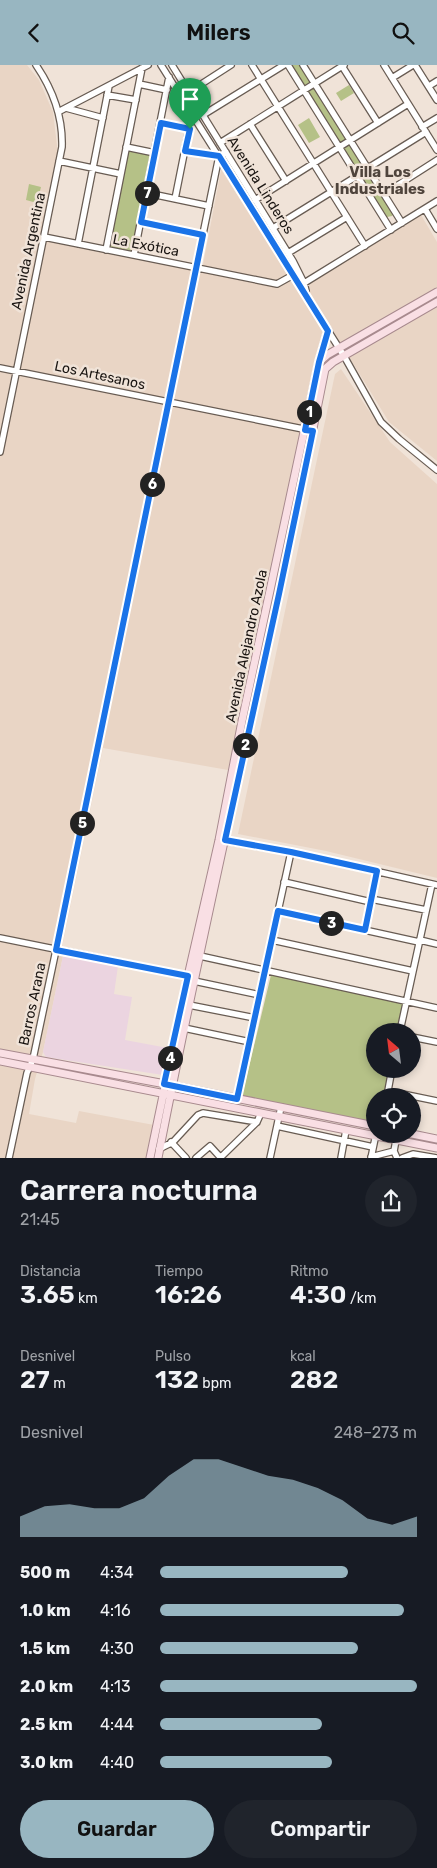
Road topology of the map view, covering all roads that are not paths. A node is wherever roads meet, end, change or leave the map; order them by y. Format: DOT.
graph roads {
  1 [pos="36,65"];
  2 [pos="161,65"];
  3 [pos="172,65"];
  4 [pos="232,65"];
  5 [pos="252,65"];
  6 [pos="284,65"];
  7 [pos="288,65"];
  8 [pos="304,65"];
  9 [pos="384,65"];
  10 [pos="414,65"];
  11 [pos="343,66"];
  12 [pos="145,67"];
  13 [pos="169,77"];
  14 [pos="392,78"];
  15 [pos="261,79"];
  16 [pos="437,81"];
  17 [pos="315,83"];
  18 [pos="139,84"];
  19 [pos="109,85"];
  20 [pos="428,86"];
  21 [pos="168,90"];
  22 [pos="304,90"];
  23 [pos="189,92"];
  24 [pos="107,95"];
  25 [pos="136,100"];
  26 [pos="437,100"];
  27 [pos="408,104"];
  28 [pos="278,106"];
  29 [pos="66,109"];
  30 [pos="58,112"];
  31 [pos="192,114"];
  32 [pos="203,115"];
  33 [pos="103,118"];
  34 [pos="437,118"];
  35 [pos="161,123"];
  36 [pos="378,123"];
  37 [pos="250,124"];
  38 [pos="190,129"];
  39 [pos="424,129"];
  40 [pos="350,141"];
  41 [pos="220,143"];
  42 [pos="126,147"];
  43 [pos="340,147"];
  44 [pos="185,151"];
  45 [pos="437,151"];
  46 [pos="226,152"];
  47 [pos="155,153"];
  48 [pos="219,156"];
  49 [pos="437,160"];
  50 [pos="59,161"];
  51 [pos="314,164"];
  52 [pos="93,168"];
  53 [pos="368,168"];
  54 [pos="121,174"];
  55 [pos="357,176"];
  56 [pos="286,181"];
  57 [pos="331,192"];
  58 [pos="147,193"];
  59 [pos="384,194"];
  60 [pos="175,199"];
  61 [pos="255,200"];
  62 [pos="437,201"];
  63 [pos="209,206"];
  64 [pos="424,209"];
  65 [pos="347,217"];
  66 [pos="141,222"];
  67 [pos="402,223"];
  68 [pos="273,228"];
  69 [pos="437,229"];
  70 [pos="391,230"];
  71 [pos="203,235"];
  72 [pos="44,237"];
  73 [pos="78,244"];
  74 [pos="365,246"];
  75 [pos="106,250"];
  76 [pos="288,253"];
  77 [pos="134,255"];
  78 [pos="196,268"];
  79 [pos="296,273"];
  80 [pos="302,285"];
  81 [pos="437,292"];
  82 [pos="437,302"];
  83 [pos="328,331"];
  84 [pos="339,348"];
  85 [pos="344,355"];
  86 [pos="319,362"];
  87 [pos="0,368"];
  88 [pos="16,371"];
  89 [pos="169,402"];
  90 [pos="309,431"];
  91 [pos="0,453"];
  92 [pos="437,470"];
  93 [pos="222,840"];
  94 [pos="291,852"];
  95 [pos="377,871"];
  96 [pos="284,882"];
  97 [pos="434,884"];
  98 [pos="371,900"];
  99 [pos="426,910"];
  100 [pos="278,911"];
  101 [pos="365,930"];
  102 [pos="0,938"];
  103 [pos="272,940"];
  104 [pos="419,941"];
  105 [pos="437,944"];
  106 [pos="56,950"];
  107 [pos="200,956"];
  108 [pos="265,971"];
  109 [pos="413,971"];
  110 [pos="188,976"];
  111 [pos="194,981"];
  112 [pos="260,995"];
  113 [pos="407,1001"];
  114 [pos="189,1005"];
  115 [pos="437,1007"];
  116 [pos="255,1018"];
  117 [pos="402,1023"];
  118 [pos="184,1028"];
  119 [pos="421,1039"];
  120 [pos="250,1042"];
  121 [pos="437,1042"];
  122 [pos="0,1053"];
  123 [pos="33,1059"];
  124 [pos="0,1061"];
  125 [pos="28,1067"];
  126 [pos="168,1085"];
  127 [pos="166,1093"];
  128 [pos="421,1098"];
  129 [pos="237,1099"];
  130 [pos="437,1101"];
  131 [pos="281,1107"];
  132 [pos="261,1113"];
  133 [pos="279,1116"];
  134 [pos="257,1122"];
  135 [pos="366,1124"];
  136 [pos="277,1126"];
  137 [pos="346,1130"];
  138 [pos="366,1133"];
  139 [pos="421,1136"];
  140 [pos="437,1139"];
  141 [pos="344,1141"];
  142 [pos="172,1142"];
  143 [pos="374,1143"];
  144 [pos="395,1143"];
  145 [pos="411,1143"];
  146 [pos="373,1147"];
  147 [pos="437,1148"];
  148 [pos="159,1149"];
  149 [pos="394,1151"];
  150 [pos="371,1157"];
  151 [pos="9,1158"];
  152 [pos="150,1158"];
  153 [pos="158,1158"];
  154 [pos="186,1158"];
  155 [pos="196,1158"];
  156 [pos="220,1158"];
  157 [pos="272,1158"];
  158 [pos="341,1158"];
  159 [pos="397,1158"];
  160 [pos="402,1158"];
  161 [pos="437,1158"];
  1 -- 30 [label="street, Avenida Argentina"];
  2 -- 13 [label="street, Avenida Linderos"];
  3 -- 23 [label="street, Avenida Linderos"];
  4 -- 23 [label="street"];
  5 -- 15 [label="street"];
  6 -- 15 [label="street"];
  7 -- 22 [label="street"];
  8 -- 17 [label="street"];
  9 -- 14 [label="street"];
  10 -- 14 [label="street"];
  10 -- 20 [label="street"];
  11 -- 17 [label="street"];
  11 -- 36 [label="street"];
  12 -- 18 [label="street"];
  12 -- 19 [label="street"];
  13 -- 21 [label="street"];
  13 -- 31 [label="street, Avenida Linderos"];
  14 -- 27 [label="street"];
  15 -- 28 [label="street"];
  15 -- 32 [label="street"];
  16 -- 20 [label="street"];
  17 -- 22 [label="street"];
  17 -- 40 [label="street"];
  18 -- 21 [label="street"];
  18 -- 25 [label="street"];
  19 -- 24 [label="street"];
  19 -- 29 [label="street"];
  20 -- 26 [label="street"];
  21 -- 35 [label="street"];
  22 -- 28 [label="street"];
  22 -- 43 [label="street"];
  23 -- 32 [label="street, Avenida Linderos"];
  24 -- 25 [label="street"];
  24 -- 33 [label="street"];
  25 -- 42 [label="street"];
  27 -- 36 [label="street"];
  27 -- 39 [label="street"];
  28 -- 37 [label="street"];
  28 -- 51 [label="street"];
  29 -- 30 [label="street"];
  29 -- 33 [label="street"];
  30 -- 50 [label="street, Avenida Argentina"];
  31 -- 38 [label="street"];
  31 -- 48 [label="street, Avenida Linderos"];
  32 -- 41 [label="street, Avenida Linderos"];
  33 -- 52 [label="street"];
  34 -- 39 [label="street"];
  35 -- 38 [label="street"];
  35 -- 47 [label="street"];
  36 -- 40 [label="street"];
  37 -- 41 [label="street"];
  37 -- 56 [label="street"];
  38 -- 44 [label="street"];
  39 -- 45 [label="street"];
  39 -- 53 [label="street"];
  40 -- 43 [label="street"];
  40 -- 53 [label="street"];
  41 -- 46 [label="street, Avenida Linderos"];
  42 -- 47 [label="street"];
  42 -- 54 [label="street"];
  43 -- 51 [label="street"];
  43 -- 55 [label="street"];
  44 -- 48 [label="street"];
  44 -- 60 [label="street"];
  46 -- 48 [label="street"];
  46 -- 61 [label="street, Avenida Linderos"];
  47 -- 58 [label="street"];
  48 -- 63 [label="street, Barros Arana"];
  48 -- 79 [label="street, Avenida Linderos"];
  49 -- 59 [label="street"];
  50 -- 52 [label="street"];
  50 -- 72 [label="street, Avenida Argentina"];
  51 -- 56 [label="street"];
  51 -- 57 [label="street"];
  52 -- 54 [label="street"];
  52 -- 73 [label="street"];
  53 -- 59 [label="street"];
  54 -- 75 [label="street"];
  55 -- 57 [label="street"];
  55 -- 70 [label="street"];
  56 -- 61 [label="street"];
  57 -- 65 [label="street"];
  57 -- 68 [label="street"];
  58 -- 60 [label="street"];
  58 -- 66 [label="street"];
  59 -- 67 [label="street"];
  60 -- 63 [label="street"];
  61 -- 68 [label="street, Avenida Linderos"];
  62 -- 64 [label="street"];
  63 -- 71 [label="street, Barros Arana"];
  64 -- 67 [label="street"];
  64 -- 69 [label="street"];
  65 -- 74 [label="street"];
  65 -- 76 [label="street"];
  66 -- 71 [label="street"];
  66 -- 77 [label="street"];
  67 -- 70 [label="street"];
  68 -- 76 [label="street, Avenida Linderos"];
  70 -- 74 [label="street"];
  71 -- 78 [label="street, Barros Arana"];
  72 -- 73 [label="street, La Exótica"];
  72 -- 88 [label="street, Avenida Argentina"];
  73 -- 75 [label="street, La Exótica"];
  74 -- 80 [label="street"];
  75 -- 77 [label="street, La Exótica"];
  76 -- 79 [label="street, Avenida Linderos"];
  77 -- 78 [label="street, La Exótica"];
  78 -- 79 [label="street, La Exótica"];
  78 -- 89 [label="street, Barros Arana"];
  79 -- 80 [label="street, Avenida Linderos"];
  80 -- 83 [label="street, Avenida Linderos"];
  81 -- 84 [label="main road"];
  82 -- 85 [label="main road, Avenida Alejandro Azola"];
  83 -- 84 [label="street, Avenida Linderos"];
  83 -- 86 [label="main road, Avenida Alejandro Azola"];
  84 -- 85 [label="street, Avenida Linderos"];
  84 -- 86 [label="main road"];
  85 -- 90 [label="main road, Avenida Alejandro Azola"];
  85 -- 92 [label="street, Avenida Linderos"];
  86 -- 90 [label="main road, Avenida Alejandro Azola"];
  87 -- 88 [label="street, Los Artesanos"];
  88 -- 89 [label="street, Los Artesanos"];
  88 -- 91 [label="street, Avenida Argentina"];
  89 -- 90 [label="street, Los Artesanos"];
  89 -- 106 [label="street, Barros Arana"];
  90 -- 93 [label="main road, Avenida Alejandro Azola"];
  93 -- 94 [label="street"];
  93 -- 107 [label="main road, Avenida Alejandro Azola"];
  93 -- 110 [label="main road, Avenida Alejandro Azola"];
  94 -- 95 [label="street"];
  94 -- 96 [label="street"];
  95 -- 97 [label="street"];
  95 -- 98 [label="street"];
  96 -- 98 [label="street"];
  96 -- 100 [label="street"];
  97 -- 99 [label="street"];
  98 -- 99 [label="street"];
  98 -- 101 [label="street"];
  99 -- 104 [label="street"];
  100 -- 101 [label="street"];
  100 -- 103 [label="street"];
  101 -- 104 [label="street"];
  102 -- 106 [label="street"];
  103 -- 108 [label="street"];
  103 -- 109 [label="street"];
  104 -- 105 [label="street"];
  104 -- 109 [label="street"];
  106 -- 110 [label="street"];
  106 -- 123 [label="street, Barros Arana"];
  107 -- 108 [label="street"];
  107 -- 111 [label="main road, Avenida Alejandro Azola"];
  108 -- 112 [label="street"];
  108 -- 113 [label="street"];
  109 -- 113 [label="street"];
  110 -- 126 [label="main road, Avenida Alejandro Azola"];
  111 -- 112 [label="street"];
  111 -- 114 [label="main road, Avenida Alejandro Azola"];
  112 -- 116 [label="street"];
  113 -- 115 [label="street"];
  113 -- 117 [label="street"];
  114 -- 116 [label="street"];
  114 -- 118 [label="main road, Avenida Alejandro Azola"];
  116 -- 120 [label="street"];
  118 -- 120 [label="street"];
  118 -- 126 [label="main road, Avenida Alejandro Azola"];
  119 -- 121 [label="street"];
  120 -- 129 [label="street"];
  122 -- 123 [label="main road"];
  123 -- 125 [label="street, Barros Arana"];
  123 -- 126 [label="main road"];
  124 -- 125 [label="main road"];
  125 -- 127 [label="main road"];
  125 -- 151 [label="street, Barros Arana"];
  126 -- 127 [label="main road, Avenida Alejandro Azola"];
  126 -- 129 [label="main road"];
  127 -- 132 [label="main road"];
  127 -- 148 [label="main road, Avenida Alejandro Azola"];
  127 -- 152 [label="main road, Avenida Alejandro Azola"];
  128 -- 130 [label="street"];
  129 -- 131 [label="main road"];
  131 -- 133 [label="street"];
  131 -- 135 [label="main road"];
  132 -- 133 [label="main road"];
  132 -- 134 [label="street"];
  133 -- 136 [label="street"];
  133 -- 137 [label="main road"];
  134 -- 142 [label="street"];
  134 -- 156 [label="street"];
  136 -- 141 [label="street"];
  136 -- 157 [label="street"];
  137 -- 138 [label="main road"];
  137 -- 141 [label="street"];
  139 -- 140 [label="main road"];
  141 -- 146 [label="street"];
  141 -- 158 [label="street"];
  142 -- 148 [label="street"];
  142 -- 154 [label="street"];
  143 -- 146 [label="street"];
  144 -- 149 [label="street"];
  145 -- 147 [label="main road"];
  146 -- 150 [label="street"];
  148 -- 153 [label="main road, Avenida Alejandro Azola"];
  149 -- 150 [label="street"];
  149 -- 159 [label="street"];
  155 -- 156 [label="street"];
  160 -- 161 [label="street"];
}
